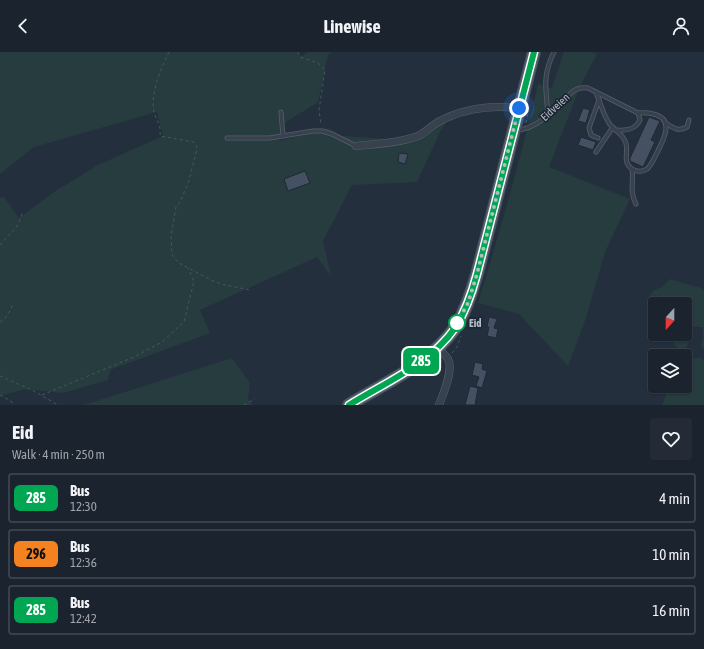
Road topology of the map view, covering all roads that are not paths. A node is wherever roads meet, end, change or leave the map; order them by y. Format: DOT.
graph roads {
  1 [pos="534,52"];
  2 [pos="554,52"];
  3 [pos="596,92"];
  4 [pos="599,99"];
  5 [pos="519,108"];
  6 [pos="280,112"];
  7 [pos="638,113"];
  8 [pos="548,114"];
  9 [pos="690,120"];
  10 [pos="666,123"];
  11 [pos="613,127"];
  12 [pos="514,130"];
  13 [pos="617,130"];
  14 [pos="283,136"];
  15 [pos="227,138"];
  16 [pos="598,138"];
  17 [pos="356,146"];
  18 [pos="596,152"];
  19 [pos="632,169"];
  20 [pos="636,204"];
  21 [pos="437,348"];
  22 [pos="349,405"];
  23 [pos="439,405"];
  1 -- 5 [label="main road"];
  2 -- 8 [label="lane"];
  3 -- 4 [label="lane"];
  3 -- 7 [label="lane, Eidveien"];
  3 -- 8 [label="lane, Eidveien"];
  4 -- 11 [label="lane"];
  4 -- 16 [label="lane"];
  5 -- 12 [label="main road"];
  5 -- 17 [label="street"];
  6 -- 14 [label="lane"];
  7 -- 10 [label="lane"];
  7 -- 13 [label="lane"];
  8 -- 12 [label="lane, Eidveien"];
  9 -- 10 [label="lane"];
  10 -- 19 [label="lane"];
  11 -- 13 [label="lane"];
  11 -- 18 [label="lane"];
  12 -- 21 [label="main road"];
  13 -- 19 [label="lane"];
  14 -- 15 [label="lane"];
  14 -- 17 [label="lane"];
  19 -- 20 [label="lane"];
  21 -- 22 [label="main road"];
  21 -- 23 [label="street"];
}
